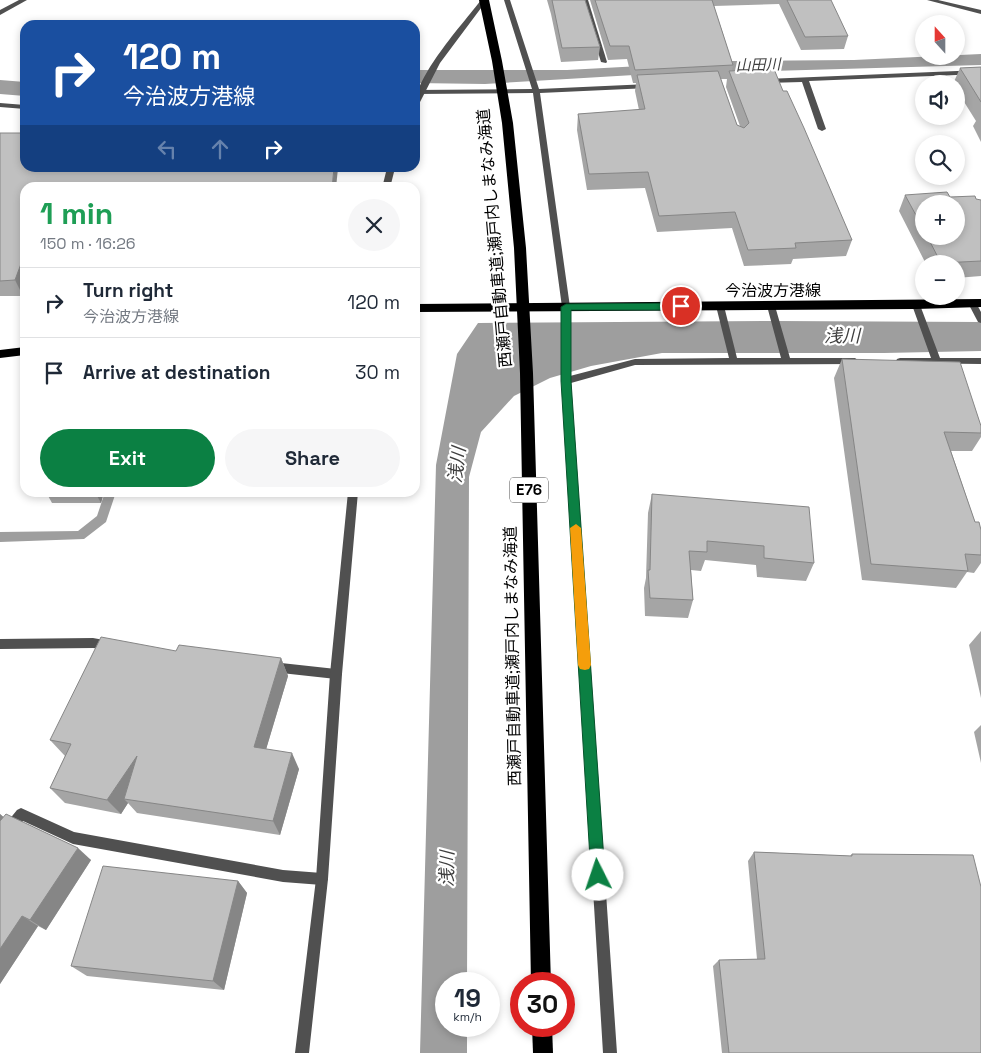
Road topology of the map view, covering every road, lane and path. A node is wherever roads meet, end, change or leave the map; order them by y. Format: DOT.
graph roads {
  1 [pos="24,0"];
  2 [pos="484,0"];
  3 [pos="507,0"];
  4 [pos="585,0"];
  5 [pos="930,0"];
  6 [pos="981,12"];
  7 [pos="0,13"];
  8 [pos="604,62"];
  9 [pos="981,72"];
  10 [pos="805,80"];
  11 [pos="757,81"];
  12 [pos="661,85"];
  13 [pos="420,88"];
  14 [pos="536,91"];
  15 [pos="420,92"];
  16 [pos="0,105"];
  17 [pos="20,107"];
  18 [pos="822,129"];
  19 [pos="976,303"];
  20 [pos="916,306"];
  21 [pos="566,307"];
  22 [pos="720,307"];
  23 [pos="771,307"];
  24 [pos="420,308"];
  25 [pos="981,319"];
  26 [pos="20,352"];
  27 [pos="0,354"];
  28 [pos="734,361"];
  29 [pos="786,361"];
  30 [pos="862,361"];
  31 [pos="890,361"];
  32 [pos="937,361"];
  33 [pos="981,361"];
  34 [pos="566,381"];
  35 [pos="353,497"];
  36 [pos="0,644"];
  37 [pos="119,646"];
  38 [pos="263,666"];
  39 [pos="336,674"];
  40 [pos="0,841"];
  41 [pos="322,879"];
  42 [pos="541,972"];
  43 [pos="542,1037"];
  44 [pos="302,1053"];
  45 [pos="543,1053"];
  46 [pos="610,1053"];
  1 -- 7 [label="street"];
  2 -- 13 [label="street"];
  2 -- 42 [label="highway, 西瀬戸自動車道;瀬戸内しまなみ海道 / E76"];
  3 -- 14 [label="street"];
  4 -- 8 [label="street"];
  5 -- 6 [label="street"];
  9 -- 10 [label="street"];
  10 -- 11 [label="street"];
  10 -- 18 [label="street"];
  12 -- 14 [label="street"];
  14 -- 15 [label="street"];
  14 -- 21 [label="street"];
  16 -- 17 [label="street"];
  19 -- 20 [label="main road, 今治波方港線"];
  19 -- 25 [label="street"];
  20 -- 23 [label="main road, 今治波方港線"];
  20 -- 32 [label="street"];
  21 -- 22 [label="main road, 今治波方港線"];
  21 -- 24 [label="main road, 今治波方港線"];
  21 -- 34 [label="street"];
  22 -- 23 [label="main road, 今治波方港線"];
  22 -- 28 [label="street"];
  23 -- 29 [label="street"];
  26 -- 27 [label="main road"];
  28 -- 29 [label="street"];
  28 -- 34 [label="street"];
  29 -- 30 [label="street"];
  31 -- 32 [label="street"];
  32 -- 33 [label="street"];
  34 -- 46 [label="street"];
  35 -- 39 [label="street"];
  36 -- 37 [label="street"];
  38 -- 39 [label="street"];
  39 -- 41 [label="street"];
  40 -- 41 [label="street"];
  41 -- 44 [label="street"];
  43 -- 45 [label="highway"];
}
